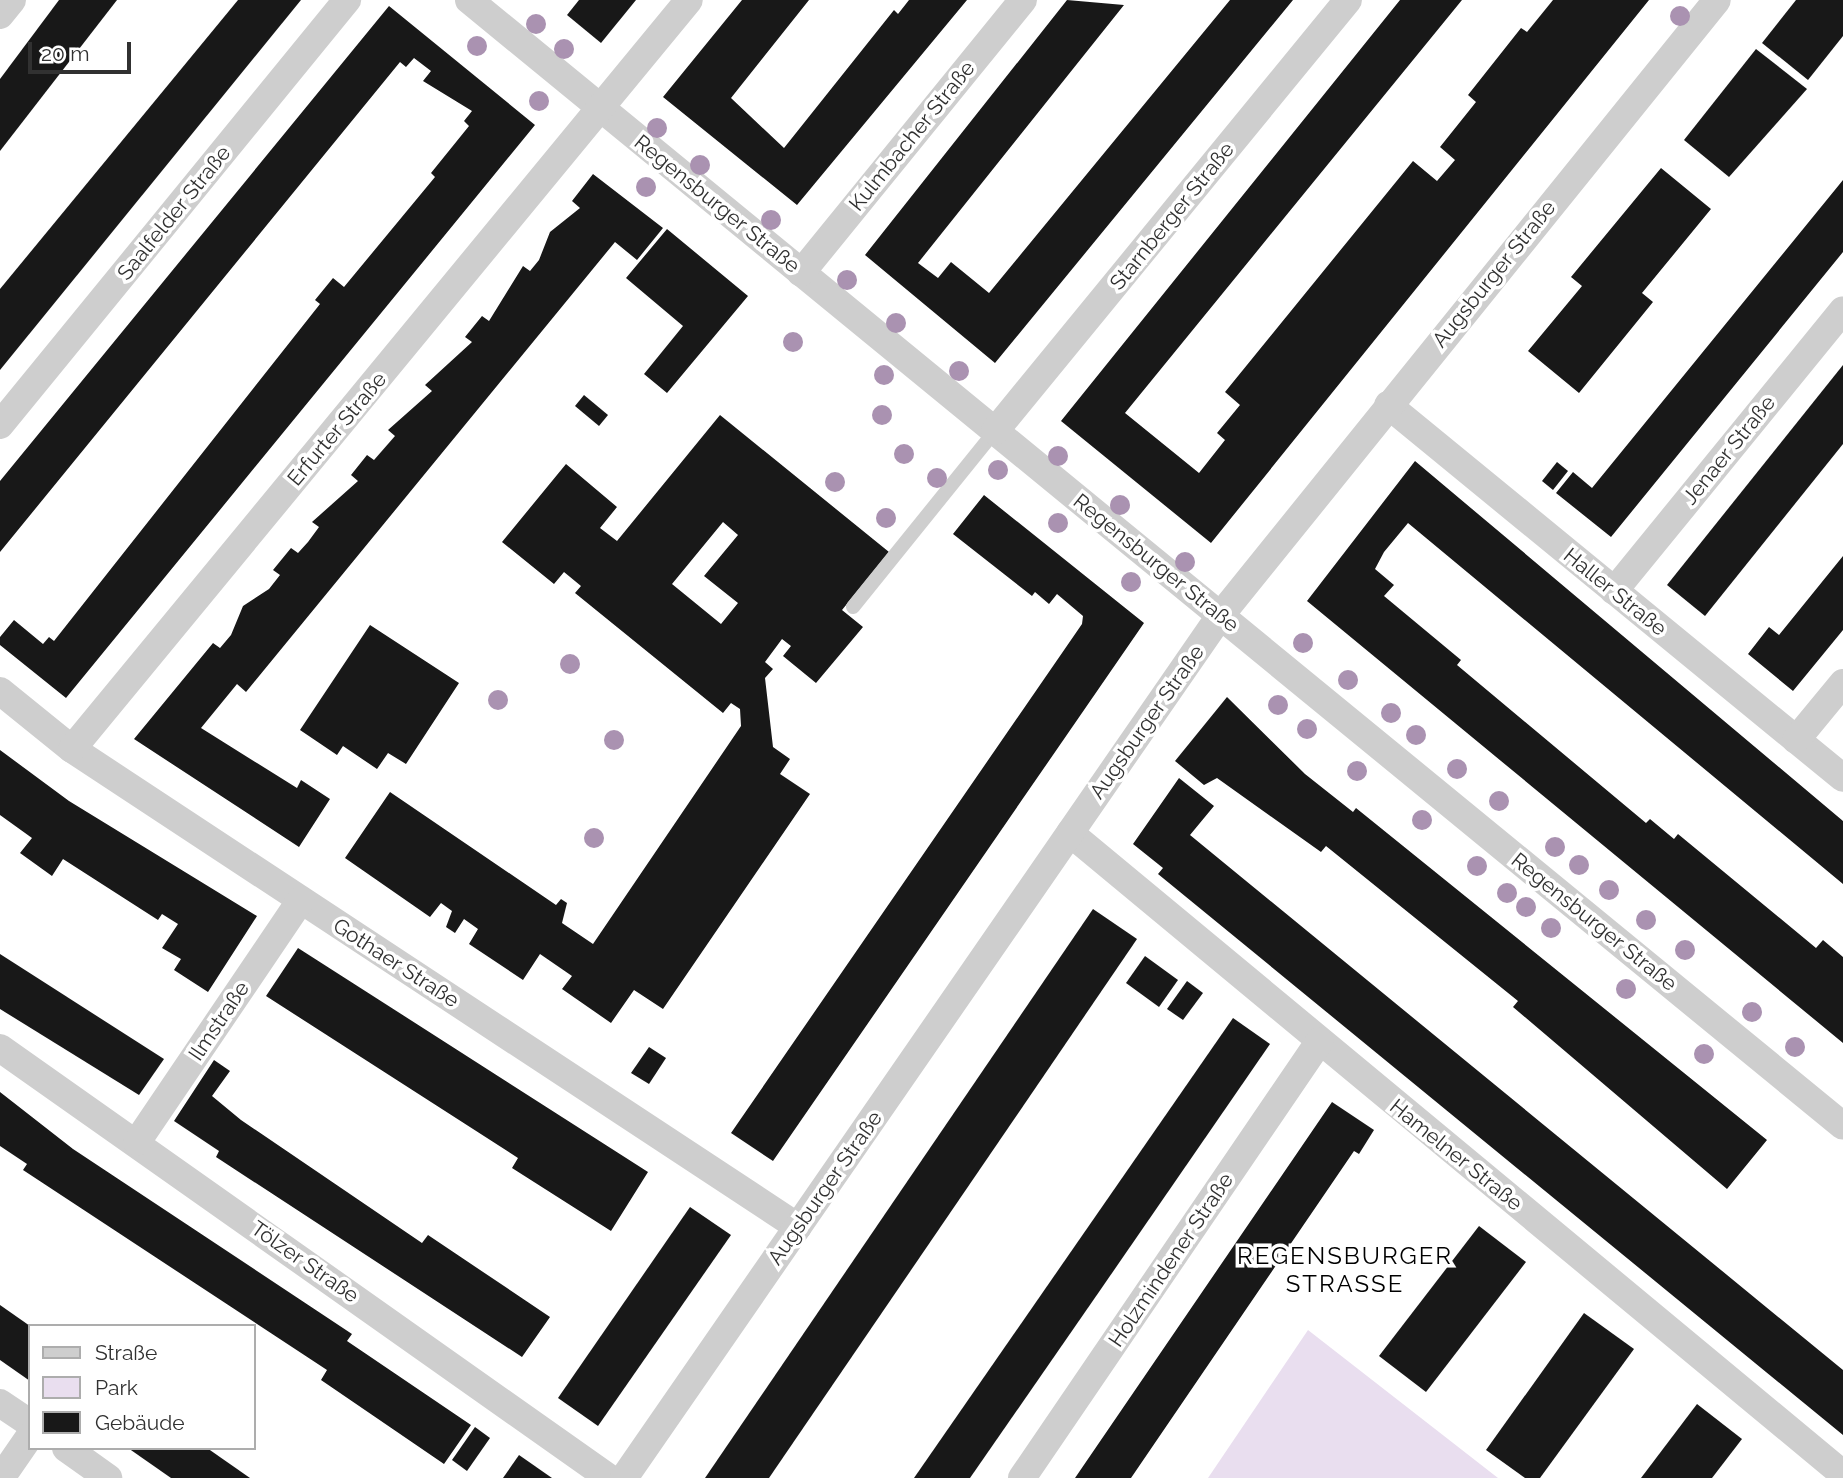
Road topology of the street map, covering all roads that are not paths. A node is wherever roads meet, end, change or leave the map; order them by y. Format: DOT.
graph roads {
  1 [pos="12,0"];
  2 [pos="347,0"];
  3 [pos="469,0"];
  4 [pos="690,0"];
  5 [pos="1023,0"];
  6 [pos="1348,0"];
  7 [pos="1717,0"];
  8 [pos="0,15"];
  9 [pos="601,109"];
  10 [pos="801,273"];
  11 [pos="1843,310"];
  12 [pos="1388,405"];
  13 [pos="0,425"];
  14 [pos="996,431"];
  15 [pos="1614,591"];
  16 [pos="853,607"];
  17 [pos="1220,616"];
  18 [pos="1843,683"];
  19 [pos="0,691"];
  20 [pos="1796,740"];
  21 [pos="72,749"];
  22 [pos="1843,778"];
  23 [pos="1070,833"];
  24 [pos="301,900"];
  25 [pos="1319,1042"];
  26 [pos="0,1048"];
  27 [pos="1843,1126"];
  28 [pos="137,1142"];
  29 [pos="798,1227"];
  30 [pos="0,1403"];
  31 [pos="28,1422"];
  32 [pos="28,1439"];
  33 [pos="69,1450"];
  34 [pos="1843,1474"];
  35 [pos="1,1478"];
  36 [pos="108,1478"];
  37 [pos="609,1478"];
  38 [pos="624,1478"];
  39 [pos="1023,1478"];
  1 -- 8 [label="street"];
  2 -- 13 [label="street, Saalfelder Straße"];
  3 -- 9 [label="street, Regensburger Straße"];
  4 -- 9 [label="street, Erfurter Straße"];
  5 -- 10 [label="street, Kulmbacher Straße"];
  6 -- 14 [label="street, Starnberger Straße"];
  7 -- 12 [label="street, Augsburger Straße"];
  9 -- 10 [label="street, Regensburger Straße"];
  9 -- 21 [label="street, Erfurter Straße"];
  10 -- 14 [label="street, Regensburger Straße"];
  11 -- 15 [label="street, Jenaer Straße"];
  12 -- 15 [label="street, Haller Straße"];
  12 -- 17 [label="street, Augsburger Straße"];
  14 -- 16 [label="lane"];
  14 -- 17 [label="street, Regensburger Straße"];
  15 -- 20 [label="street, Haller Straße"];
  17 -- 23 [label="street, Augsburger Straße"];
  17 -- 27 [label="street, Regensburger Straße"];
  18 -- 20 [label="street"];
  19 -- 21 [label="street, Gothaer Straße"];
  20 -- 22 [label="street, Haller Straße"];
  21 -- 24 [label="street, Gothaer Straße"];
  23 -- 25 [label="street, Hamelner Straße"];
  23 -- 29 [label="street, Augsburger Straße"];
  24 -- 28 [label="street, Ilmstraße"];
  24 -- 29 [label="street, Gothaer Straße"];
  25 -- 34 [label="street, Hamelner Straße"];
  25 -- 39 [label="street, Holzmindener Straße"];
  26 -- 28 [label="street, Tölzer Straße"];
  28 -- 37 [label="street, Tölzer Straße"];
  29 -- 38 [label="street, Augsburger Straße"];
  30 -- 31 [label="street"];
  32 -- 35 [label="street"];
  33 -- 36 [label="street"];
}
